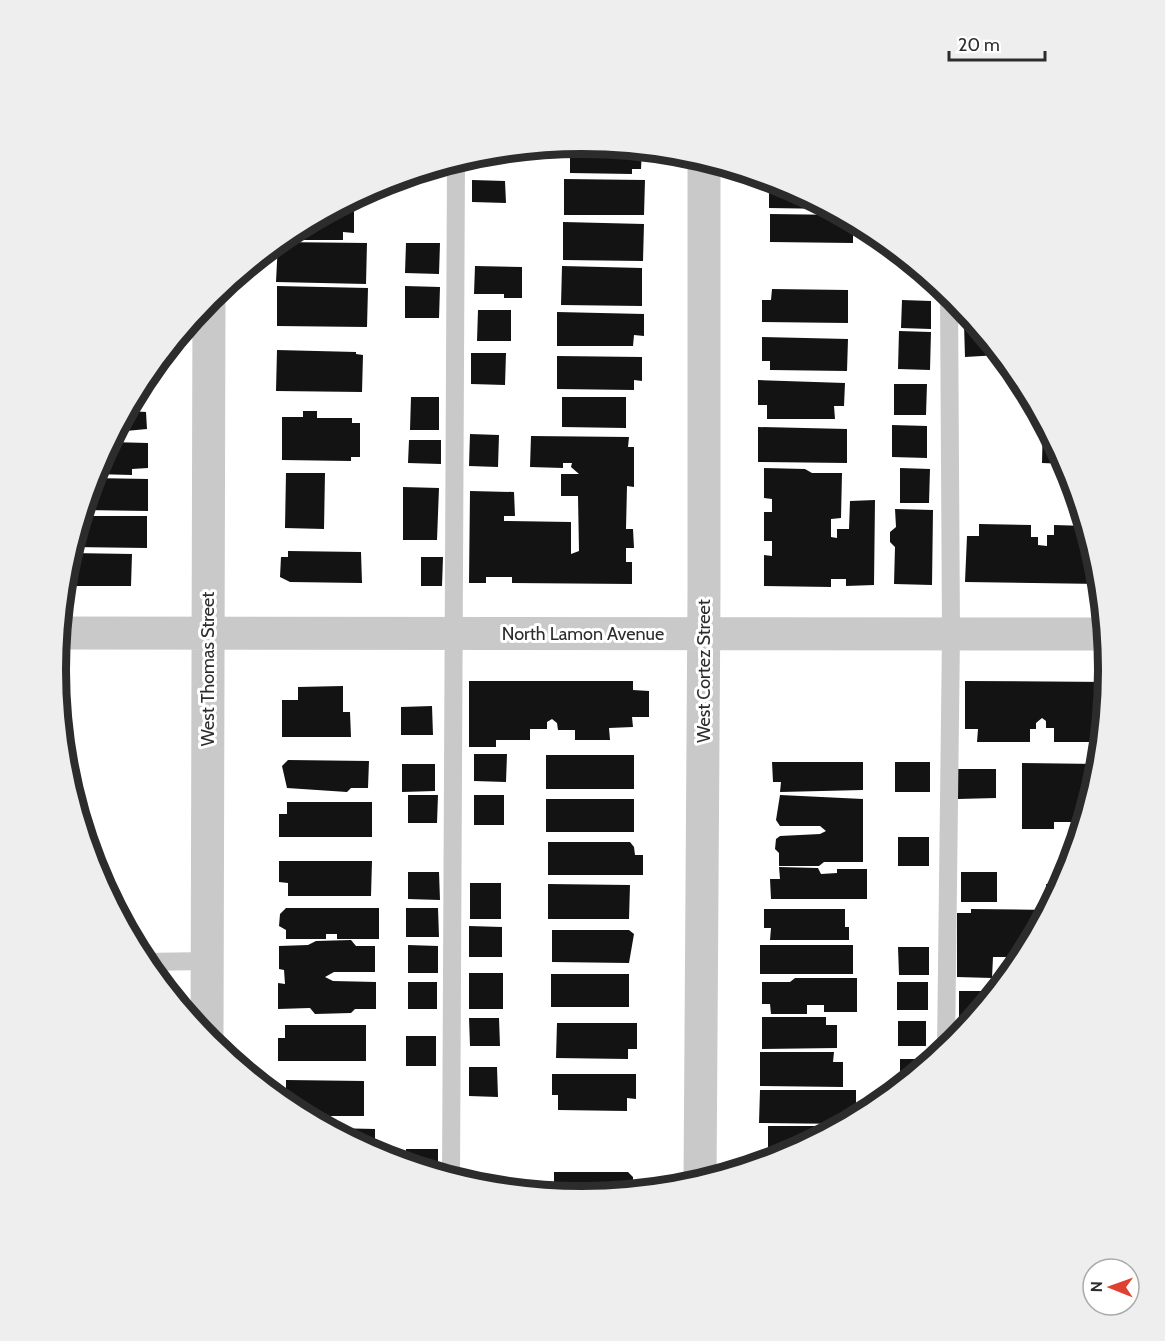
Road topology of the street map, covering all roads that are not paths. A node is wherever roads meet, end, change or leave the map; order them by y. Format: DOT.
graph roads {
  1 [pos="704,169"];
  2 [pos="456,170"];
  3 [pos="949,306"];
  4 [pos="210,313"];
  5 [pos="67,633"];
  6 [pos="208,633"];
  7 [pos="454,633"];
  8 [pos="704,634"];
  9 [pos="951,634"];
  10 [pos="1098,634"];
  11 [pos="207,961"];
  12 [pos="156,962"];
  13 [pos="207,1025"];
  14 [pos="946,1038"];
  15 [pos="451,1169"];
  16 [pos="700,1173"];
  1 -- 8 [label="street, West Cortez Street"];
  2 -- 7 [label="lane"];
  3 -- 9 [label="lane"];
  4 -- 6 [label="street, West Thomas Street"];
  5 -- 6 [label="street, North Lamon Avenue"];
  6 -- 7 [label="street, North Lamon Avenue"];
  6 -- 11 [label="street, West Thomas Street"];
  7 -- 8 [label="street, North Lamon Avenue"];
  7 -- 15 [label="lane"];
  8 -- 9 [label="street, North Lamon Avenue"];
  8 -- 16 [label="street, West Cortez Street"];
  9 -- 10 [label="street, North Lamon Avenue"];
  9 -- 14 [label="lane"];
  11 -- 12 [label="lane"];
  11 -- 13 [label="street, West Thomas Street"];
}
